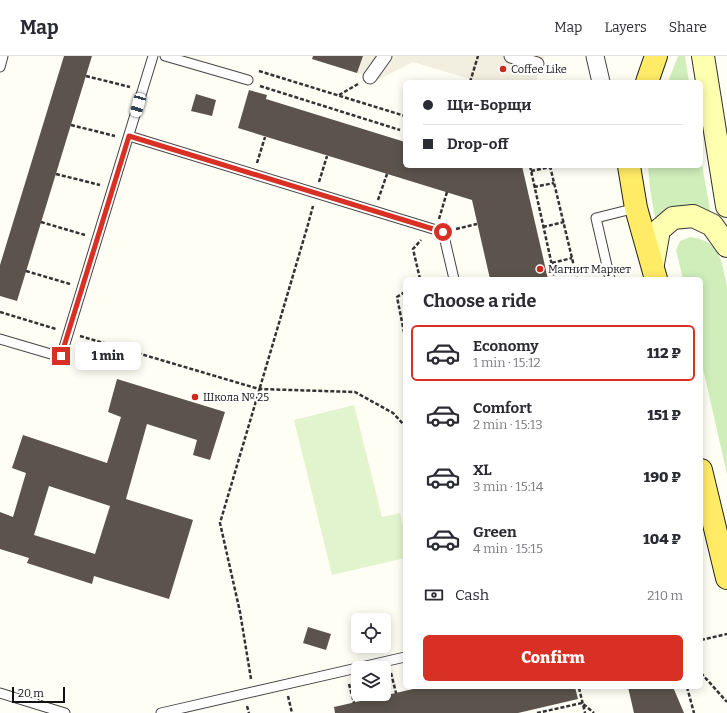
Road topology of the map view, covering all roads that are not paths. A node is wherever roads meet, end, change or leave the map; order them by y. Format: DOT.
graph roads {
  1 [pos="3,56"];
  2 [pos="152,56"];
  3 [pos="165,56"];
  4 [pos="386,56"];
  5 [pos="511,56"];
  6 [pos="595,56"];
  7 [pos="656,56"];
  8 [pos="703,56"];
  9 [pos="538,64"];
  10 [pos="0,68"];
  11 [pos="370,77"];
  12 [pos="601,80"];
  13 [pos="648,80"];
  14 [pos="252,82"];
  15 [pos="128,138"];
  16 [pos="629,168"];
  17 [pos="727,206"];
  18 [pos="636,208"];
  19 [pos="727,246"];
  20 [pos="654,272"];
  21 [pos="453,277"];
  22 [pos="610,277"];
  23 [pos="0,339"];
  24 [pos="703,478"];
  25 [pos="727,578"];
  26 [pos="403,657"];
  27 [pos="0,693"];
  28 [pos="65,713"];
  29 [pos="161,713"];
  1 -- 10 [label="lane"];
  2 -- 15 [label="lane"];
  3 -- 14 [label="lane"];
  4 -- 11 [label="street"];
  5 -- 9 [label="street"];
  6 -- 12 [label="street"];
  7 -- 13 [label="main road"];
  8 -- 17 [label="main road"];
  15 -- 21 [label="lane"];
  15 -- 23 [label="lane"];
  16 -- 18 [label="main road"];
  18 -- 20 [label="main road"];
  18 -- 22 [label="lane"];
  19 -- 20 [label="main road"];
  24 -- 25 [label="main road"];
  26 -- 29 [label="lane"];
  27 -- 28 [label="lane"];
}
